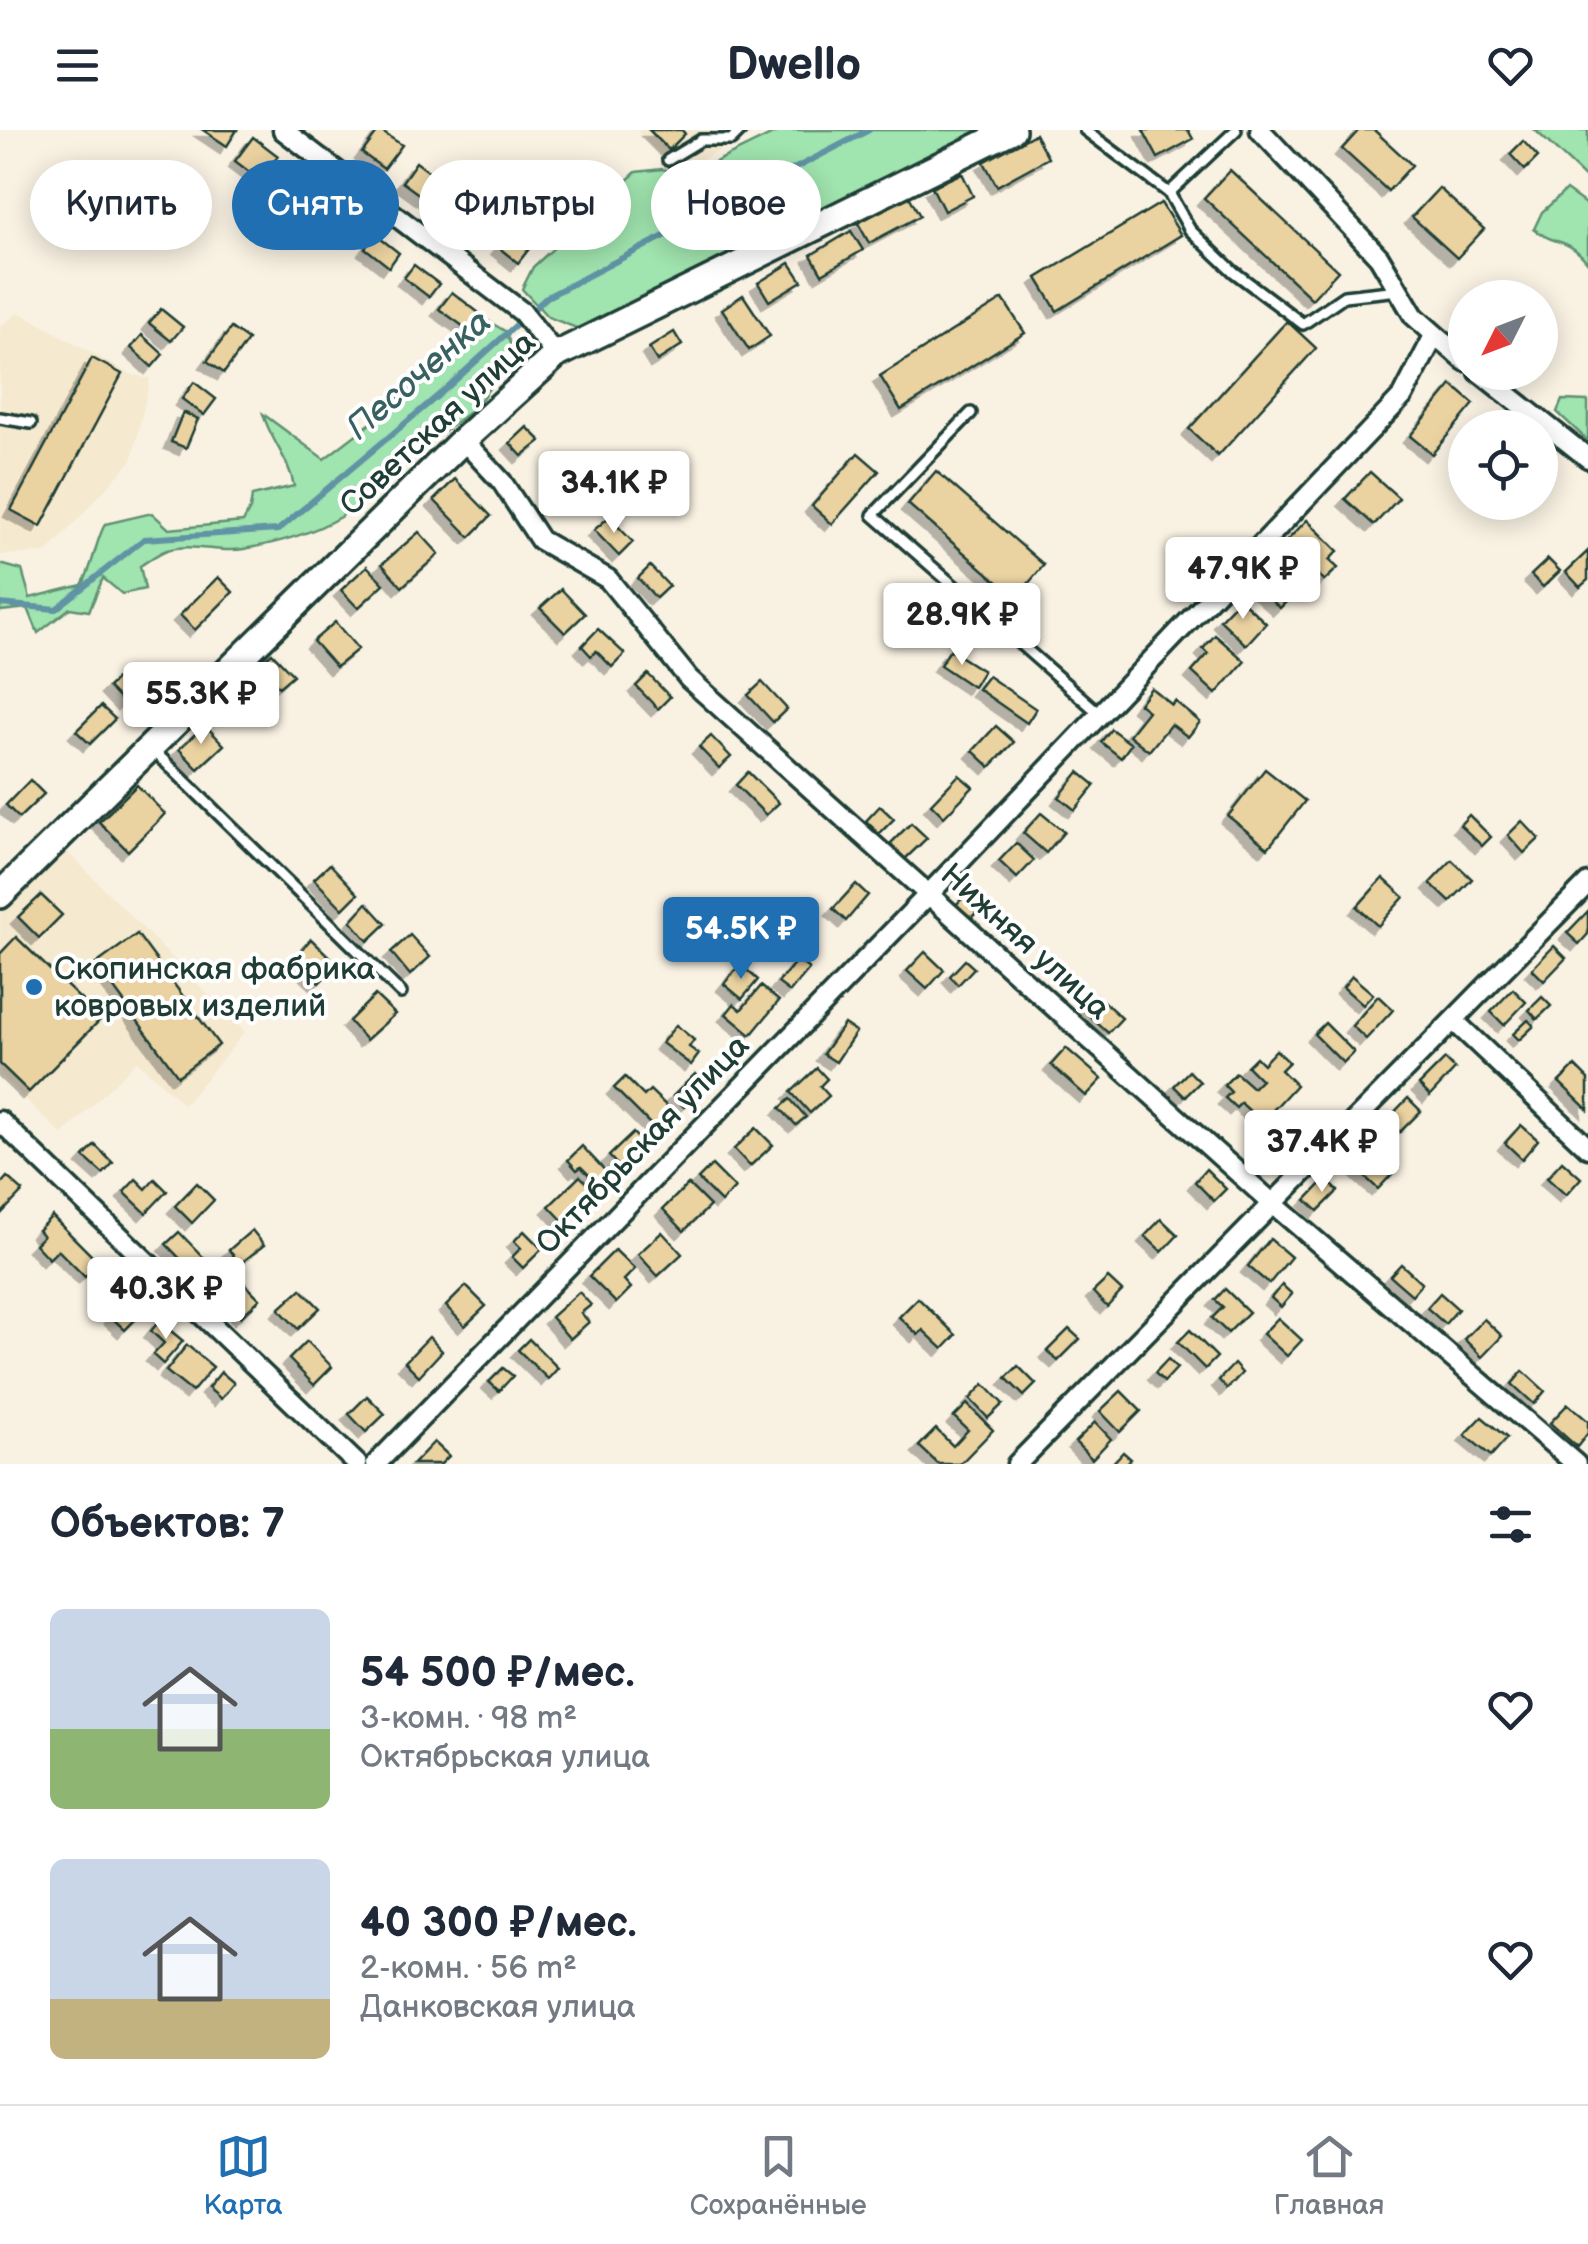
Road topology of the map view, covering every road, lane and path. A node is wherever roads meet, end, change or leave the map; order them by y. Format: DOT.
graph roads {
  1 [pos="282,130"];
  2 [pos="691,130"];
  3 [pos="741,130"];
  4 [pos="1012,130"];
  5 [pos="1084,130"];
  6 [pos="1236,130"];
  7 [pos="1260,130"];
  8 [pos="701,140"];
  9 [pos="668,160"];
  10 [pos="1169,193"];
  11 [pos="1399,290"];
  12 [pos="1434,336"];
  13 [pos="1448,347"];
  14 [pos="556,355"];
  15 [pos="1503,390"];
  16 [pos="971,412"];
  17 [pos="0,418"];
  18 [pos="31,423"];
  19 [pos="463,440"];
  20 [pos="1588,458"];
  21 [pos="1100,714"];
  22 [pos="151,748"];
  23 [pos="1588,883"];
  24 [pos="0,896"];
  25 [pos="927,896"];
  26 [pos="402,993"];
  27 [pos="1454,1021"];
  28 [pos="0,1121"];
  29 [pos="1588,1148"];
  30 [pos="1272,1203"];
  31 [pos="357,1464"];
  32 [pos="376,1464"];
  33 [pos="1017,1464"];
  34 [pos="1576,1464"];
  1 -- 14 [label="street"];
  2 -- 8 [label="lane"];
  3 -- 8 [label="lane"];
  4 -- 14 [label="street, Советская улица"];
  5 -- 10 [label="lane"];
  6 -- 10 [label="lane"];
  7 -- 11 [label="street"];
  8 -- 9 [label="lane"];
  10 -- 11 [label="lane"];
  11 -- 12 [label="street"];
  12 -- 13 [label="street"];
  12 -- 21 [label="street, Октябрьская улица"];
  14 -- 19 [label="street, Советская улица"];
  15 -- 20 [label="street"];
  16 -- 21 [label="lane"];
  17 -- 18 [label="lane"];
  19 -- 22 [label="street, Советская улица"];
  19 -- 25 [label="street, Нижняя улица"];
  21 -- 25 [label="street, Октябрьская улица"];
  22 -- 24 [label="street, Советская улица"];
  22 -- 26 [label="lane"];
  23 -- 27 [label="street"];
  25 -- 30 [label="street, Нижняя улица"];
  25 -- 32 [label="street, Октябрьская улица"];
  27 -- 29 [label="street"];
  27 -- 30 [label="street"];
  28 -- 31 [label="street"];
  30 -- 33 [label="street"];
  30 -- 34 [label="street, Нижняя улица"];
}
